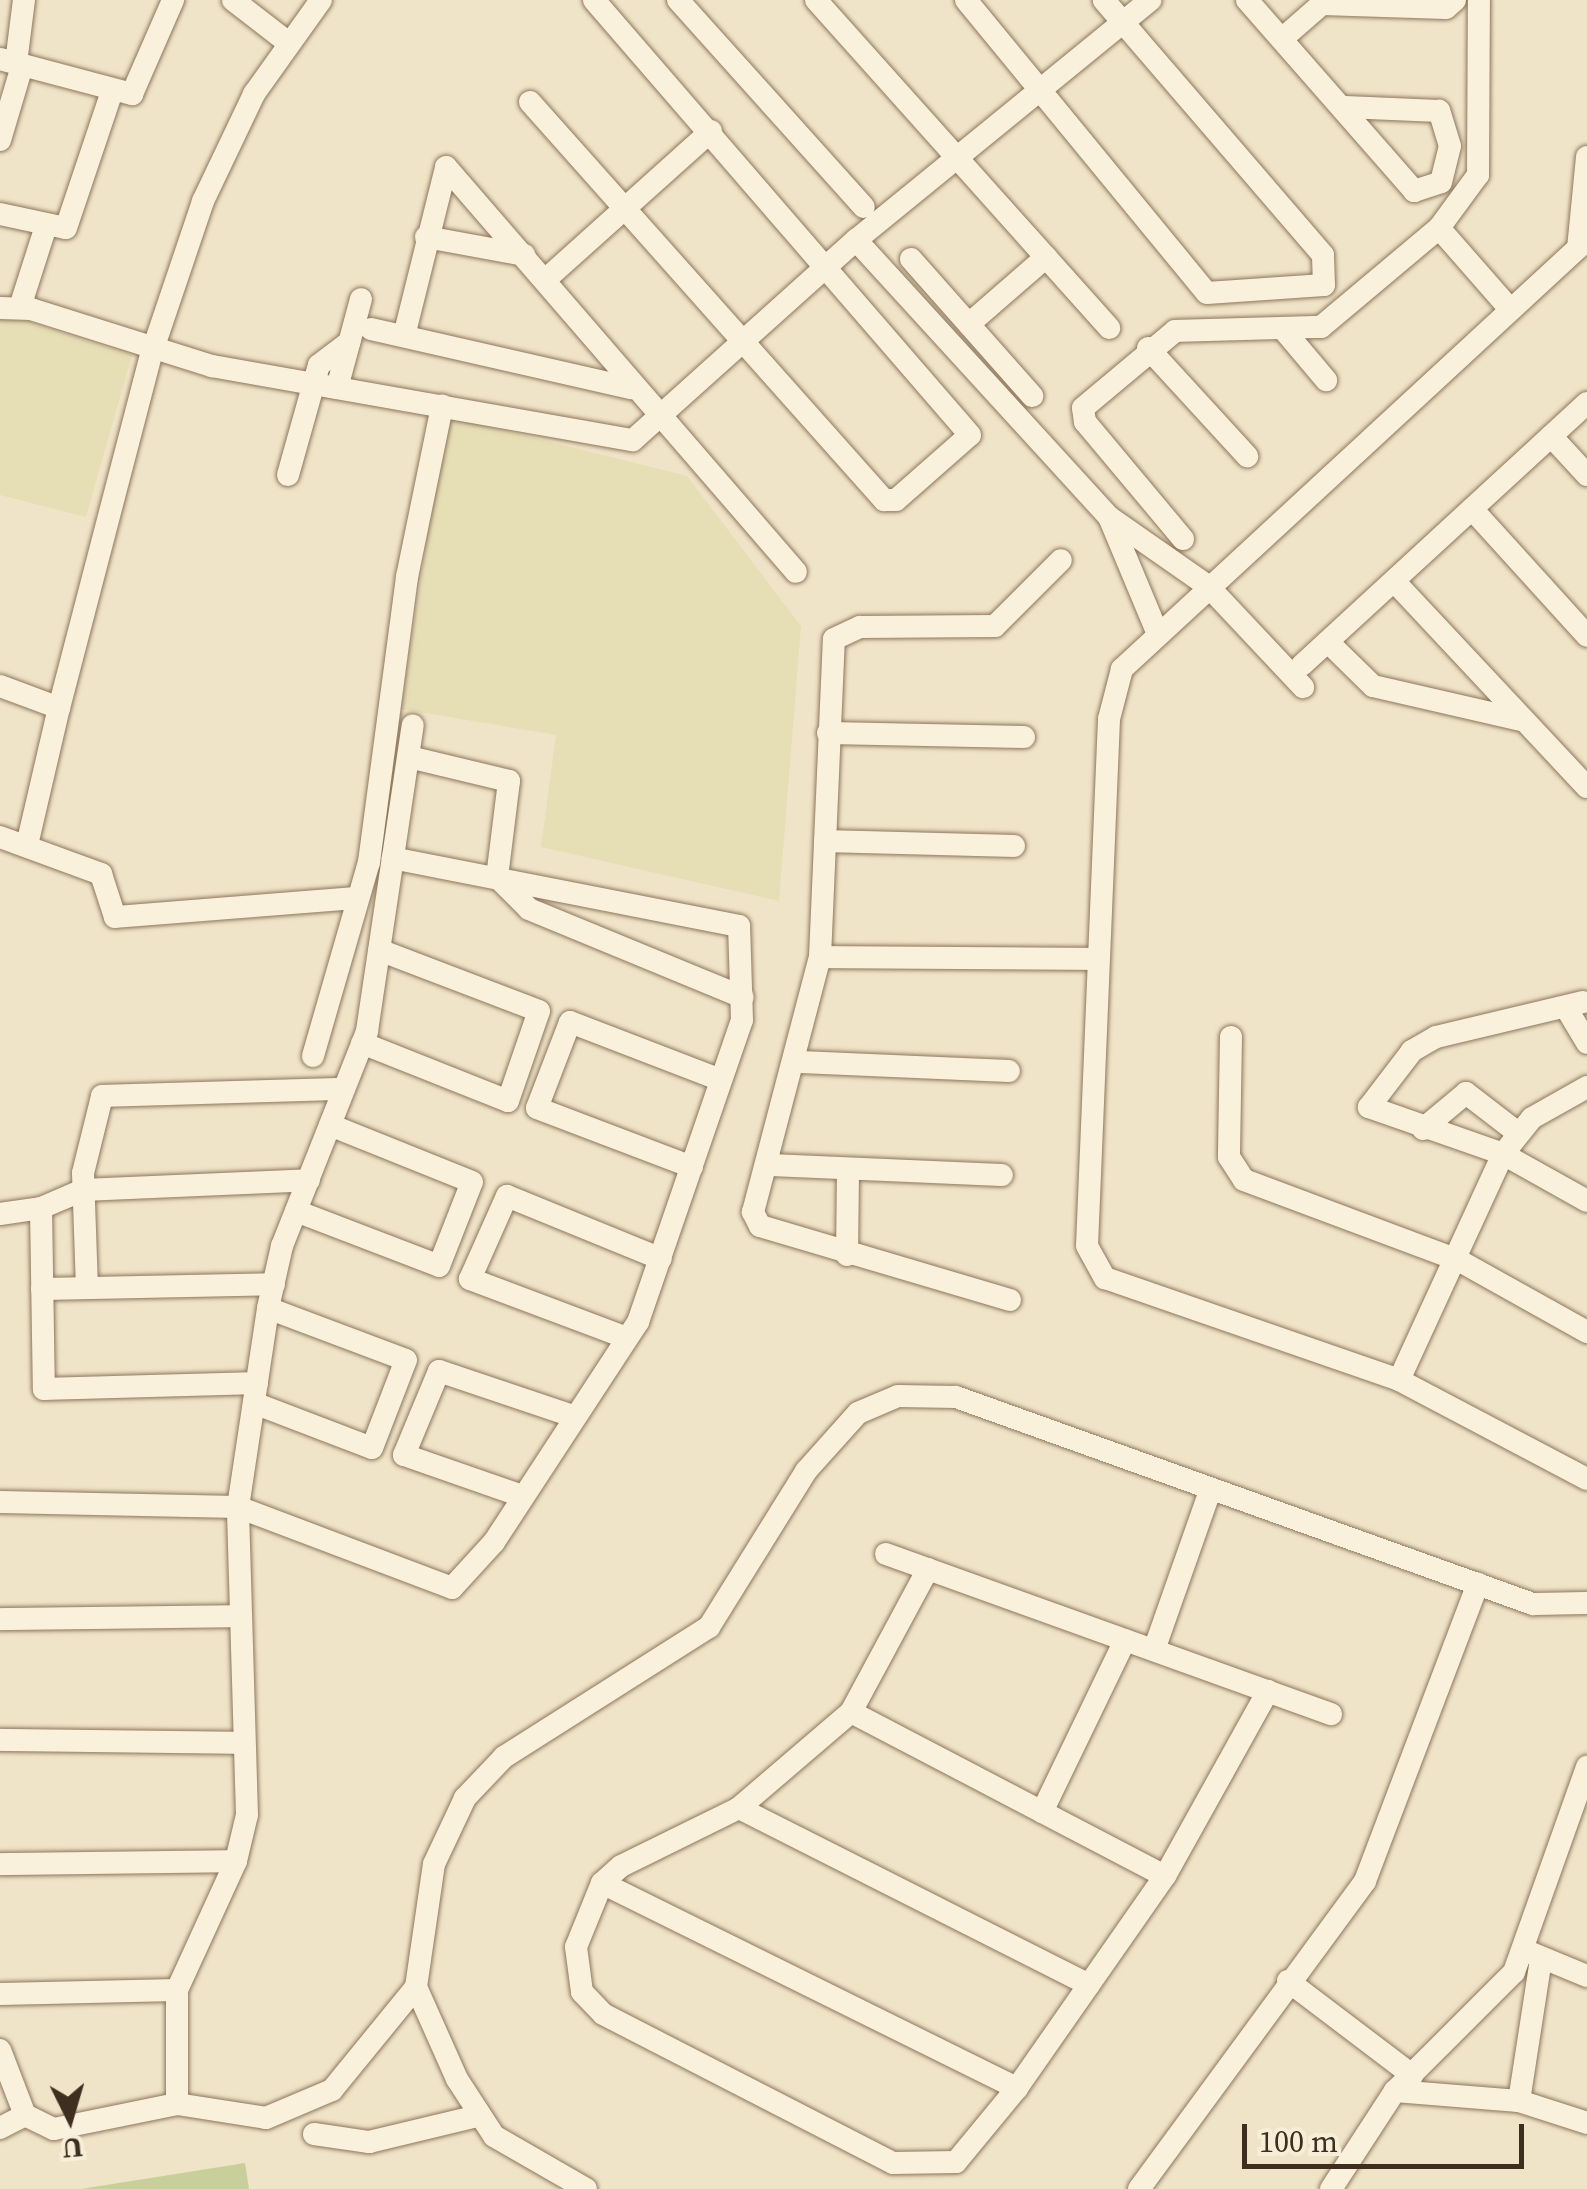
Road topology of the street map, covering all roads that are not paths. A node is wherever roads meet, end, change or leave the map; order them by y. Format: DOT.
graph roads {
  1 [pos="24,0"];
  2 [pos="173,0"];
  3 [pos="234,0"];
  4 [pos="322,0"];
  5 [pos="594,0"];
  6 [pos="816,0"];
  7 [pos="966,0"];
  8 [pos="1104,0"];
  9 [pos="1150,0"];
  10 [pos="1247,0"];
  11 [pos="1455,0"];
  12 [pos="1479,0"];
  13 [pos="681,1"];
  14 [pos="1123,22"];
  15 [pos="1283,38"];
  16 [pos="286,42"];
  17 [pos="13,62"];
  18 [pos="1042,87"];
  19 [pos="112,91"];
  20 [pos="530,102"];
  21 [pos="1345,107"];
  22 [pos="711,131"];
  23 [pos="0,140"];
  24 [pos="1587,157"];
  25 [pos="960,160"];
  26 [pos="864,207"];
  27 [pos="626,210"];
  28 [pos="0,214"];
  29 [pos="1439,228"];
  30 [pos="45,229"];
  31 [pos="426,236"];
  32 [pos="856,240"];
  33 [pos="524,256"];
  34 [pos="1046,257"];
  35 [pos="911,259"];
  36 [pos="832,267"];
  37 [pos="545,280"];
  38 [pos="361,299"];
  39 [pos="10,308"];
  40 [pos="1510,310"];
  41 [pos="969,324"];
  42 [pos="1109,328"];
  43 [pos="371,329"];
  44 [pos="1283,329"];
  45 [pos="404,336"];
  46 [pos="349,342"];
  47 [pos="745,343"];
  48 [pos="1148,348"];
  49 [pos="152,352"];
  50 [pos="1326,380"];
  51 [pos="312,383"];
  52 [pos="337,388"];
  53 [pos="632,388"];
  54 [pos="1032,396"];
  55 [pos="1587,403"];
  56 [pos="442,406"];
  57 [pos="659,418"];
  58 [pos="1552,436"];
  59 [pos="1247,456"];
  60 [pos="288,474"];
  61 [pos="1587,475"];
  62 [pos="1472,509"];
  63 [pos="1110,517"];
  64 [pos="1182,540"];
  65 [pos="1061,560"];
  66 [pos="796,572"];
  67 [pos="1394,582"];
  68 [pos="1208,586"];
  69 [pos="1158,634"];
  70 [pos="1587,636"];
  71 [pos="1328,642"];
  72 [pos="0,686"];
  73 [pos="59,708"];
  74 [pos="1522,720"];
  75 [pos="413,725"];
  76 [pos="828,733"];
  77 [pos="1024,738"];
  78 [pos="409,756"];
  79 [pos="1587,787"];
  80 [pos="0,837"];
  81 [pos="825,841"];
  82 [pos="27,845"];
  83 [pos="1014,846"];
  84 [pos="393,858"];
  85 [pos="497,876"];
  86 [pos="357,898"];
  87 [pos="379,950"];
  88 [pos="820,957"];
  89 [pos="1097,960"];
  90 [pos="743,997"];
  91 [pos="1232,1037"];
  92 [pos="362,1043"];
  93 [pos="1587,1043"];
  94 [pos="313,1056"];
  95 [pos="800,1062"];
  96 [pos="1009,1070"];
  97 [pos="716,1078"];
  98 [pos="1587,1087"];
  99 [pos="343,1088"];
  100 [pos="330,1125"];
  101 [pos="1423,1130"];
  102 [pos="1518,1133"];
  103 [pos="1503,1154"];
  104 [pos="770,1166"];
  105 [pos="692,1168"];
  106 [pos="848,1170"];
  107 [pos="1002,1175"];
  108 [pos="309,1180"];
  109 [pos="83,1190"];
  110 [pos="1587,1201"];
  111 [pos="41,1208"];
  112 [pos="296,1211"];
  113 [pos="0,1214"];
  114 [pos="847,1255"];
  115 [pos="661,1259"];
  116 [pos="1458,1260"];
  117 [pos="274,1284"];
  118 [pos="87,1288"];
  119 [pos="42,1290"];
  120 [pos="1010,1300"];
  121 [pos="268,1308"];
  122 [pos="1587,1332"];
  123 [pos="627,1338"];
  124 [pos="1399,1380"];
  125 [pos="256,1393"];
  126 [pos="573,1416"];
  127 [pos="1587,1479"];
  128 [pos="1210,1491"];
  129 [pos="522,1496"];
  130 [pos="0,1502"];
  131 [pos="238,1507"];
  132 [pos="886,1554"];
  133 [pos="928,1569"];
  134 [pos="1478,1584"];
  135 [pos="1587,1603"];
  136 [pos="241,1616"];
  137 [pos="0,1618"];
  138 [pos="1125,1640"];
  139 [pos="1154,1650"];
  140 [pos="1268,1691"];
  141 [pos="850,1712"];
  142 [pos="1331,1714"];
  143 [pos="0,1740"];
  144 [pos="244,1744"];
  145 [pos="1587,1767"];
  146 [pos="739,1808"];
  147 [pos="1042,1812"];
  148 [pos="236,1862"];
  149 [pos="0,1864"];
  150 [pos="1165,1876"];
  151 [pos="602,1883"];
  152 [pos="1533,1955"];
  153 [pos="1587,1976"];
  154 [pos="1288,1980"];
  155 [pos="1089,1985"];
  156 [pos="416,1987"];
  157 [pos="177,1990"];
  158 [pos="0,1994"];
  159 [pos="0,2050"];
  160 [pos="1404,2083"];
  161 [pos="1016,2088"];
  162 [pos="1519,2101"];
  163 [pos="177,2104"];
  164 [pos="25,2115"];
  165 [pos="478,2116"];
  166 [pos="1587,2123"];
  167 [pos="0,2128"];
  168 [pos="314,2134"];
  169 [pos="586,2189"];
  170 [pos="1139,2189"];
  171 [pos="1331,2189"];
  1 -- 17 [label="street"];
  2 -- 19 [label="street"];
  3 -- 16 [label="street"];
  4 -- 16 [label="street"];
  5 -- 22 [label="street"];
  6 -- 25 [label="street"];
  7 -- 18 [label="street"];
  8 -- 14 [label="street"];
  9 -- 14 [label="street"];
  10 -- 15 [label="street"];
  11 -- 15 [label="street"];
  12 -- 29 [label="street"];
  13 -- 26 [label="street"];
  14 -- 18 [label="street"];
  14 -- 18 [label="street"];
  15 -- 21 [label="street"];
  16 -- 49 [label="street"];
  17 -- 19 [label="street"];
  17 -- 23 [label="street"];
  18 -- 25 [label="street"];
  19 -- 30 [label="street"];
  20 -- 27 [label="street"];
  21 -- 21 [label="street"];
  22 -- 27 [label="street"];
  22 -- 36 [label="street"];
  24 -- 40 [label="street"];
  25 -- 32 [label="street"];
  25 -- 34 [label="street"];
  27 -- 37 [label="street"];
  27 -- 47 [label="street"];
  28 -- 30 [label="street"];
  29 -- 40 [label="street"];
  29 -- 44 [label="street"];
  30 -- 39 [label="street"];
  31 -- 33 [label="street"];
  31 -- 33 [label="street"];
  31 -- 45 [label="street"];
  32 -- 36 [label="street"];
  32 -- 63 [label="street"];
  33 -- 37 [label="street"];
  34 -- 41 [label="street"];
  34 -- 42 [label="street"];
  35 -- 41 [label="street"];
  36 -- 47 [label="street"];
  36 -- 47 [label="street"];
  37 -- 53 [label="street"];
  38 -- 46 [label="street"];
  39 -- 49 [label="street"];
  40 -- 68 [label="street"];
  41 -- 54 [label="street"];
  43 -- 45 [label="street"];
  44 -- 48 [label="street"];
  44 -- 50 [label="street"];
  45 -- 53 [label="street"];
  46 -- 51 [label="street"];
  46 -- 52 [label="street"];
  47 -- 57 [label="street"];
  48 -- 59 [label="street"];
  48 -- 64 [label="street"];
  49 -- 51 [label="street"];
  49 -- 73 [label="street"];
  51 -- 52 [label="street"];
  51 -- 60 [label="street"];
  52 -- 56 [label="street"];
  53 -- 57 [label="street"];
  55 -- 58 [label="street"];
  56 -- 57 [label="street"];
  56 -- 86 [label="street"];
  57 -- 66 [label="street"];
  58 -- 61 [label="street"];
  58 -- 62 [label="street"];
  62 -- 67 [label="street"];
  62 -- 70 [label="street"];
  63 -- 68 [label="street"];
  63 -- 69 [label="street"];
  65 -- 76 [label="street"];
  67 -- 71 [label="street"];
  67 -- 74 [label="street"];
  68 -- 69 [label="street"];
  68 -- 71 [label="street"];
  69 -- 89 [label="street"];
  71 -- 74 [label="street"];
  72 -- 73 [label="street"];
  73 -- 82 [label="street"];
  74 -- 79 [label="street"];
  75 -- 78 [label="street"];
  76 -- 77 [label="street"];
  76 -- 81 [label="street"];
  78 -- 84 [label="street"];
  78 -- 85 [label="street"];
  80 -- 82 [label="street"];
  81 -- 83 [label="street"];
  81 -- 88 [label="street"];
  82 -- 86 [label="street"];
  84 -- 85 [label="street"];
  84 -- 87 [label="street"];
  85 -- 90 [label="street"];
  85 -- 90 [label="street"];
  86 -- 94 [label="street"];
  87 -- 92 [label="street"];
  87 -- 92 [label="street"];
  88 -- 89 [label="street"];
  88 -- 95 [label="street"];
  89 -- 124 [label="street"];
  90 -- 97 [label="street"];
  91 -- 116 [label="street"];
  92 -- 99 [label="street"];
  93 -- 101 [label="street"];
  95 -- 96 [label="street"];
  95 -- 104 [label="street"];
  97 -- 105 [label="street"];
  97 -- 105 [label="street"];
  98 -- 102 [label="street"];
  99 -- 100 [label="street"];
  99 -- 109 [label="street"];
  100 -- 108 [label="street"];
  100 -- 112 [label="street"];
  101 -- 102 [label="street"];
  101 -- 103 [label="street"];
  102 -- 103 [label="street"];
  103 -- 110 [label="street"];
  103 -- 116 [label="street"];
  104 -- 106 [label="street"];
  104 -- 114 [label="street"];
  105 -- 115 [label="street"];
  106 -- 107 [label="street"];
  106 -- 114 [label="street"];
  108 -- 109 [label="street"];
  108 -- 112 [label="street"];
  109 -- 111 [label="street"];
  109 -- 118 [label="street"];
  111 -- 113 [label="street"];
  111 -- 119 [label="street"];
  112 -- 117 [label="street"];
  114 -- 120 [label="street"];
  115 -- 123 [label="street"];
  115 -- 123 [label="street"];
  116 -- 122 [label="street"];
  116 -- 124 [label="street"];
  117 -- 118 [label="street"];
  117 -- 121 [label="street"];
  118 -- 119 [label="street"];
  119 -- 125 [label="street"];
  121 -- 125 [label="street"];
  121 -- 125 [label="street"];
  123 -- 126 [label="street"];
  124 -- 127 [label="street"];
  125 -- 131 [label="street"];
  126 -- 129 [label="street"];
  126 -- 129 [label="street"];
  128 -- 134 [label="street"];
  128 -- 139 [label="street"];
  128 -- 156 [label="street"];
  129 -- 131 [label="street"];
  130 -- 131 [label="street"];
  131 -- 136 [label="street"];
  132 -- 133 [label="street"];
  133 -- 138 [label="street"];
  133 -- 141 [label="street"];
  134 -- 135 [label="street"];
  134 -- 154 [label="street"];
  136 -- 137 [label="street"];
  136 -- 144 [label="street"];
  138 -- 139 [label="street"];
  138 -- 147 [label="street"];
  139 -- 140 [label="street"];
  140 -- 142 [label="street"];
  140 -- 150 [label="street"];
  141 -- 146 [label="street"];
  141 -- 147 [label="street"];
  143 -- 144 [label="street"];
  144 -- 148 [label="street"];
  145 -- 152 [label="street"];
  146 -- 151 [label="street"];
  146 -- 155 [label="street"];
  147 -- 150 [label="street"];
  148 -- 149 [label="street"];
  148 -- 157 [label="street"];
  150 -- 155 [label="street"];
  151 -- 161 [label="street"];
  151 -- 161 [label="street"];
  152 -- 153 [label="street"];
  152 -- 160 [label="street"];
  152 -- 162 [label="street"];
  154 -- 160 [label="street"];
  154 -- 170 [label="street"];
  155 -- 161 [label="street"];
  156 -- 163 [label="street"];
  156 -- 165 [label="street"];
  157 -- 158 [label="street"];
  157 -- 163 [label="street"];
  159 -- 164 [label="street"];
  160 -- 162 [label="street"];
  160 -- 171 [label="street"];
  162 -- 166 [label="street"];
  163 -- 164 [label="street"];
  164 -- 167 [label="street"];
  165 -- 168 [label="street"];
  165 -- 169 [label="street"];
}
